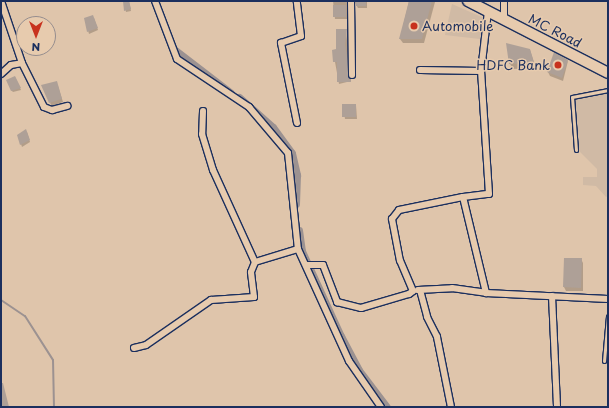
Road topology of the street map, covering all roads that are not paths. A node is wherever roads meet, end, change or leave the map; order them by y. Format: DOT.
graph roads {
  1 [pos="1,1"];
  2 [pos="155,1"];
  3 [pos="297,1"];
  4 [pos="351,1"];
  5 [pos="468,1"];
  6 [pos="504,1"];
  7 [pos="488,11"];
  8 [pos="504,20"];
  9 [pos="22,63"];
  10 [pos="420,70"];
  11 [pos="482,71"];
  12 [pos="608,73"];
  13 [pos="1,74"];
  14 [pos="352,75"];
  15 [pos="608,90"];
  16 [pos="67,106"];
  17 [pos="203,111"];
  18 [pos="297,123"];
  19 [pos="576,150"];
  20 [pos="463,197"];
  21 [pos="298,249"];
  22 [pos="255,262"];
  23 [pos="306,265"];
  24 [pos="420,290"];
  25 [pos="413,291"];
  26 [pos="486,293"];
  27 [pos="552,296"];
  28 [pos="608,299"];
  29 [pos="608,316"];
  30 [pos="134,348"];
  31 [pos="604,361"];
  32 [pos="381,407"];
  33 [pos="451,407"];
  34 [pos="557,407"];
  1 -- 9 [label="street"];
  2 -- 21 [label="street"];
  3 -- 18 [label="street"];
  4 -- 14 [label="street"];
  5 -- 7 [label="main road, MC Road"];
  6 -- 8 [label="street"];
  7 -- 8 [label="main road, MC Road"];
  7 -- 11 [label="street"];
  8 -- 12 [label="main road, MC Road"];
  9 -- 13 [label="street"];
  9 -- 16 [label="street"];
  10 -- 11 [label="street"];
  11 -- 20 [label="street"];
  15 -- 19 [label="lane"];
  17 -- 22 [label="street"];
  20 -- 25 [label="street"];
  20 -- 26 [label="street"];
  21 -- 22 [label="street"];
  21 -- 23 [label="street"];
  22 -- 30 [label="street"];
  23 -- 25 [label="street"];
  23 -- 32 [label="street"];
  24 -- 25 [label="street"];
  24 -- 26 [label="street"];
  24 -- 33 [label="street"];
  26 -- 27 [label="street"];
  27 -- 28 [label="street"];
  27 -- 34 [label="street"];
  29 -- 31 [label="lane"];
}
